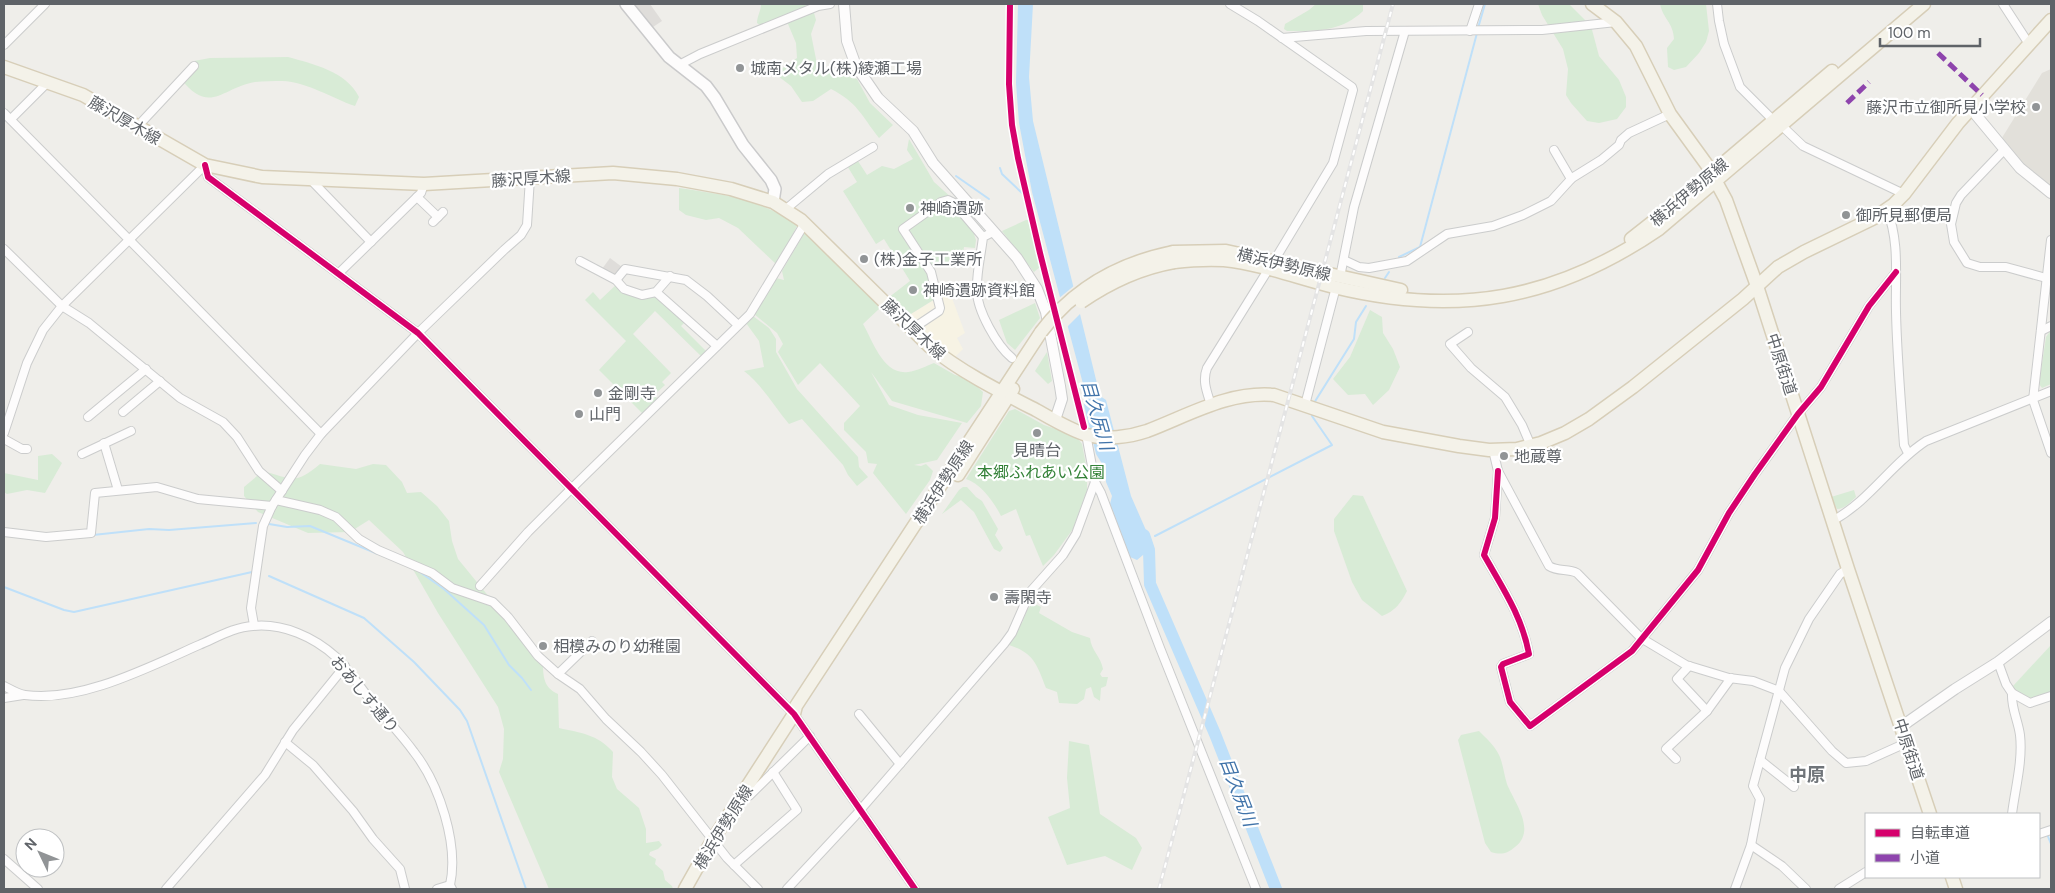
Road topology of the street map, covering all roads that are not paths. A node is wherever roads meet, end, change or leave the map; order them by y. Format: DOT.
graph roads {
  1 [pos="44,4"];
  2 [pos="626,4"];
  3 [pos="830,4"];
  4 [pos="844,4"];
  5 [pos="1230,4"];
  6 [pos="1479,4"];
  7 [pos="1592,4"];
  8 [pos="1717,4"];
  9 [pos="1912,4"];
  10 [pos="1924,4"];
  11 [pos="2003,4"];
  12 [pos="2051,20"];
  13 [pos="1616,22"];
  14 [pos="1405,31"];
  15 [pos="1474,31"];
  16 [pos="1282,38"];
  17 [pos="2029,44"];
  18 [pos="4,46"];
  19 [pos="679,65"];
  20 [pos="194,66"];
  21 [pos="4,67"];
  22 [pos="48,82"];
  23 [pos="1971,109"];
  24 [pos="4,112"];
  25 [pos="1670,114"];
  26 [pos="11,119"];
  27 [pos="1778,123"];
  28 [pos="137,127"];
  29 [pos="873,147"];
  30 [pos="1554,150"];
  31 [pos="2004,150"];
  32 [pos="205,165"];
  33 [pos="1714,177"];
  34 [pos="530,178"];
  35 [pos="310,179"];
  36 [pos="1570,179"];
  37 [pos="424,184"];
  38 [pos="2051,193"];
  39 [pos="1904,194"];
  40 [pos="417,197"];
  41 [pos="773,202"];
  42 [pos="786,209"];
  43 [pos="1887,210"];
  44 [pos="438,217"];
  45 [pos="806,224"];
  46 [pos="993,232"];
  47 [pos="983,237"];
  48 [pos="130,240"];
  49 [pos="2051,240"];
  50 [pos="371,242"];
  51 [pos="4,249"];
  52 [pos="1344,260"];
  53 [pos="580,261"];
  54 [pos="1271,265"];
  55 [pos="1896,272"];
  56 [pos="338,274"];
  57 [pos="670,276"];
  58 [pos="2046,278"];
  59 [pos="616,280"];
  60 [pos="1338,282"];
  61 [pos="1757,286"];
  62 [pos="656,292"];
  63 [pos="62,306"];
  64 [pos="738,325"];
  65 [pos="2051,326"];
  66 [pos="912,329"];
  67 [pos="2041,331"];
  68 [pos="1468,332"];
  69 [pos="418,333"];
  70 [pos="717,346"];
  71 [pos="1012,358"];
  72 [pos="146,369"];
  73 [pos="160,380"];
  74 [pos="2051,391"];
  75 [pos="1005,394"];
  76 [pos="2033,400"];
  77 [pos="1211,405"];
  78 [pos="1310,407"];
  79 [pos="123,412"];
  80 [pos="1798,414"];
  81 [pos="88,417"];
  82 [pos="1055,420"];
  83 [pos="131,431"];
  84 [pos="4,433"];
  85 [pos="321,434"];
  86 [pos="1086,435"];
  87 [pos="4,439"];
  88 [pos="104,443"];
  89 [pos="1531,446"];
  90 [pos="27,449"];
  91 [pos="1493,450"];
  92 [pos="1908,453"];
  93 [pos="2051,453"];
  94 [pos="82,454"];
  95 [pos="1498,471"];
  96 [pos="1094,482"];
  97 [pos="572,488"];
  98 [pos="118,490"];
  99 [pos="282,492"];
  100 [pos="274,503"];
  101 [pos="1834,520"];
  102 [pos="4,532"];
  103 [pos="1848,569"];
  104 [pos="480,586"];
  105 [pos="2051,622"];
  106 [pos="254,625"];
  107 [pos="1641,638"];
  108 [pos="592,641"];
  109 [pos="1998,662"];
  110 [pos="345,666"];
  111 [pos="1690,666"];
  112 [pos="558,674"];
  113 [pos="1731,678"];
  114 [pos="4,686"];
  115 [pos="1779,691"];
  116 [pos="2012,693"];
  117 [pos="23,695"];
  118 [pos="2051,696"];
  119 [pos="4,698"];
  120 [pos="1707,711"];
  121 [pos="794,714"];
  122 [pos="858,714"];
  123 [pos="1902,726"];
  124 [pos="810,736"];
  125 [pos="285,742"];
  126 [pos="1906,743"];
  127 [pos="1676,759"];
  128 [pos="1760,760"];
  129 [pos="900,764"];
  130 [pos="773,772"];
  131 [pos="1794,787"];
  132 [pos="741,796"];
  133 [pos="860,810"];
  134 [pos="1930,813"];
  135 [pos="2012,813"];
  136 [pos="712,840"];
  137 [pos="1751,845"];
  138 [pos="4,859"];
  139 [pos="734,865"];
  140 [pos="1865,873"];
  141 [pos="451,887"];
  142 [pos="38,889"];
  143 [pos="166,889"];
  144 [pos="405,889"];
  145 [pos="437,889"];
  146 [pos="685,889"];
  147 [pos="758,889"];
  148 [pos="787,889"];
  149 [pos="916,889"];
  150 [pos="1256,889"];
  151 [pos="1735,889"];
  152 [pos="1806,889"];
  153 [pos="1839,889"];
  1 -- 18 [label="street"];
  2 -- 19 [label="main road"];
  3 -- 19 [label="street"];
  4 -- 46 [label="street"];
  5 -- 16 [label="street"];
  6 -- 15 [label="street"];
  7 -- 13 [label="main road, 中原街道"];
  8 -- 27 [label="street"];
  9 -- 27 [label="main road, 横浜伊勢原線"];
  10 -- 27 [label="main road, 横浜伊勢原線"];
  11 -- 17 [label="street"];
  12 -- 17 [label="main road"];
  13 -- 15 [label="street"];
  13 -- 25 [label="main road, 中原街道"];
  14 -- 15 [label="street"];
  14 -- 16 [label="street"];
  14 -- 52 [label="street"];
  16 -- 54 [label="street"];
  17 -- 23 [label="main road"];
  19 -- 41 [label="main road"];
  20 -- 28 [label="street"];
  21 -- 22 [label="main road, 藤沢厚木線"];
  22 -- 26 [label="street"];
  22 -- 28 [label="main road, 藤沢厚木線"];
  23 -- 31 [label="street"];
  23 -- 39 [label="main road"];
  24 -- 26 [label="street"];
  25 -- 33 [label="main road, 中原街道"];
  25 -- 36 [label="street"];
  26 -- 48 [label="street"];
  27 -- 33 [label="main road, 横浜伊勢原線"];
  27 -- 39 [label="street"];
  28 -- 32 [label="main road, 藤沢厚木線"];
  29 -- 42 [label="street"];
  30 -- 36 [label="street"];
  31 -- 38 [label="street"];
  31 -- 58 [label="street"];
  32 -- 35 [label="main road, 藤沢厚木線"];
  32 -- 48 [label="street"];
  32 -- 56 [label="street"];
  33 -- 60 [label="main road, 横浜伊勢原線"];
  33 -- 61 [label="main road, 中原街道"];
  34 -- 37 [label="main road, 藤沢厚木線"];
  34 -- 41 [label="main road, 藤沢厚木線"];
  34 -- 69 [label="street"];
  35 -- 37 [label="main road, 藤沢厚木線"];
  35 -- 50 [label="street"];
  36 -- 52 [label="street"];
  37 -- 40 [label="street"];
  39 -- 43 [label="main road"];
  40 -- 44 [label="street"];
  40 -- 50 [label="street"];
  41 -- 42 [label="main road, 藤沢厚木線"];
  42 -- 45 [label="main road, 藤沢厚木線"];
  43 -- 55 [label="street"];
  43 -- 61 [label="main road"];
  45 -- 64 [label="street"];
  45 -- 66 [label="main road, 藤沢厚木線"];
  46 -- 47 [label="street"];
  46 -- 82 [label="street"];
  47 -- 66 [label="street"];
  47 -- 71 [label="street"];
  48 -- 63 [label="street"];
  48 -- 85 [label="street"];
  49 -- 58 [label="street"];
  50 -- 56 [label="street"];
  51 -- 63 [label="street"];
  52 -- 60 [label="street"];
  53 -- 59 [label="street"];
  54 -- 60 [label="main road, 横浜伊勢原線"];
  54 -- 75 [label="main road, 横浜伊勢原線, bridge"];
  54 -- 77 [label="street"];
  55 -- 80 [label="street"];
  55 -- 92 [label="street"];
  56 -- 69 [label="street"];
  57 -- 59 [label="street"];
  57 -- 62 [label="street"];
  57 -- 64 [label="street"];
  58 -- 67 [label="street"];
  59 -- 62 [label="street"];
  60 -- 78 [label="street"];
  61 -- 80 [label="main road, 中原街道"];
  61 -- 89 [label="main road"];
  62 -- 70 [label="street"];
  63 -- 72 [label="street"];
  63 -- 84 [label="street"];
  64 -- 70 [label="street"];
  65 -- 67 [label="street"];
  66 -- 75 [label="main road, 藤沢厚木線"];
  67 -- 76 [label="street"];
  68 -- 89 [label="street"];
  69 -- 85 [label="street"];
  69 -- 97 [label="street"];
  70 -- 97 [label="street"];
  72 -- 73 [label="street"];
  72 -- 81 [label="street"];
  73 -- 79 [label="street"];
  73 -- 99 [label="street"];
  74 -- 76 [label="street"];
  75 -- 82 [label="main road"];
  75 -- 121 [label="main road, 横浜伊勢原線"];
  76 -- 92 [label="street"];
  76 -- 93 [label="street"];
  77 -- 78 [label="main road"];
  77 -- 86 [label="main road"];
  78 -- 91 [label="main road"];
  80 -- 101 [label="main road, 中原街道"];
  80 -- 107 [label="street"];
  82 -- 86 [label="main road"];
  83 -- 88 [label="street"];
  85 -- 99 [label="street"];
  86 -- 96 [label="street"];
  87 -- 90 [label="street"];
  88 -- 94 [label="street"];
  88 -- 98 [label="street"];
  89 -- 91 [label="main road"];
  91 -- 95 [label="street"];
  92 -- 101 [label="street"];
  95 -- 107 [label="street"];
  95 -- 107 [label="street"];
  96 -- 129 [label="street"];
  96 -- 150 [label="street"];
  97 -- 104 [label="street"];
  97 -- 121 [label="street"];
  98 -- 100 [label="street"];
  98 -- 102 [label="street"];
  99 -- 100 [label="street"];
  100 -- 106 [label="street"];
  100 -- 112 [label="street"];
  101 -- 103 [label="main road, 中原街道"];
  103 -- 115 [label="street"];
  103 -- 123 [label="main road, 中原街道"];
  105 -- 109 [label="street"];
  106 -- 110 [label="street, おあしす通り"];
  106 -- 117 [label="street, おあしす通り"];
  107 -- 111 [label="street"];
  108 -- 112 [label="street"];
  109 -- 116 [label="street"];
  109 -- 123 [label="street"];
  110 -- 125 [label="street"];
  110 -- 141 [label="street, おあしす通り"];
  111 -- 113 [label="street"];
  111 -- 120 [label="street"];
  112 -- 136 [label="street"];
  113 -- 115 [label="street"];
  113 -- 120 [label="street"];
  114 -- 117 [label="street, おあしす通り"];
  115 -- 126 [label="street"];
  115 -- 128 [label="street"];
  116 -- 118 [label="street"];
  116 -- 135 [label="street"];
  117 -- 119 [label="street"];
  120 -- 127 [label="street"];
  121 -- 124 [label="street"];
  121 -- 132 [label="main road, 横浜伊勢原線"];
  122 -- 129 [label="street"];
  123 -- 126 [label="main road, 中原街道"];
  124 -- 130 [label="street"];
  124 -- 133 [label="street"];
  125 -- 143 [label="street"];
  125 -- 144 [label="street"];
  126 -- 134 [label="main road, 中原街道"];
  128 -- 131 [label="street"];
  128 -- 137 [label="street"];
  129 -- 133 [label="street"];
  130 -- 132 [label="street"];
  130 -- 139 [label="street"];
  132 -- 136 [label="main road, 横浜伊勢原線"];
  133 -- 148 [label="street"];
  133 -- 149 [label="street"];
  136 -- 139 [label="street"];
  136 -- 146 [label="main road, 横浜伊勢原線"];
  137 -- 151 [label="street"];
  137 -- 152 [label="street"];
  138 -- 142 [label="street"];
  139 -- 147 [label="street"];
  140 -- 153 [label="street"];
  141 -- 145 [label="street"];
}
